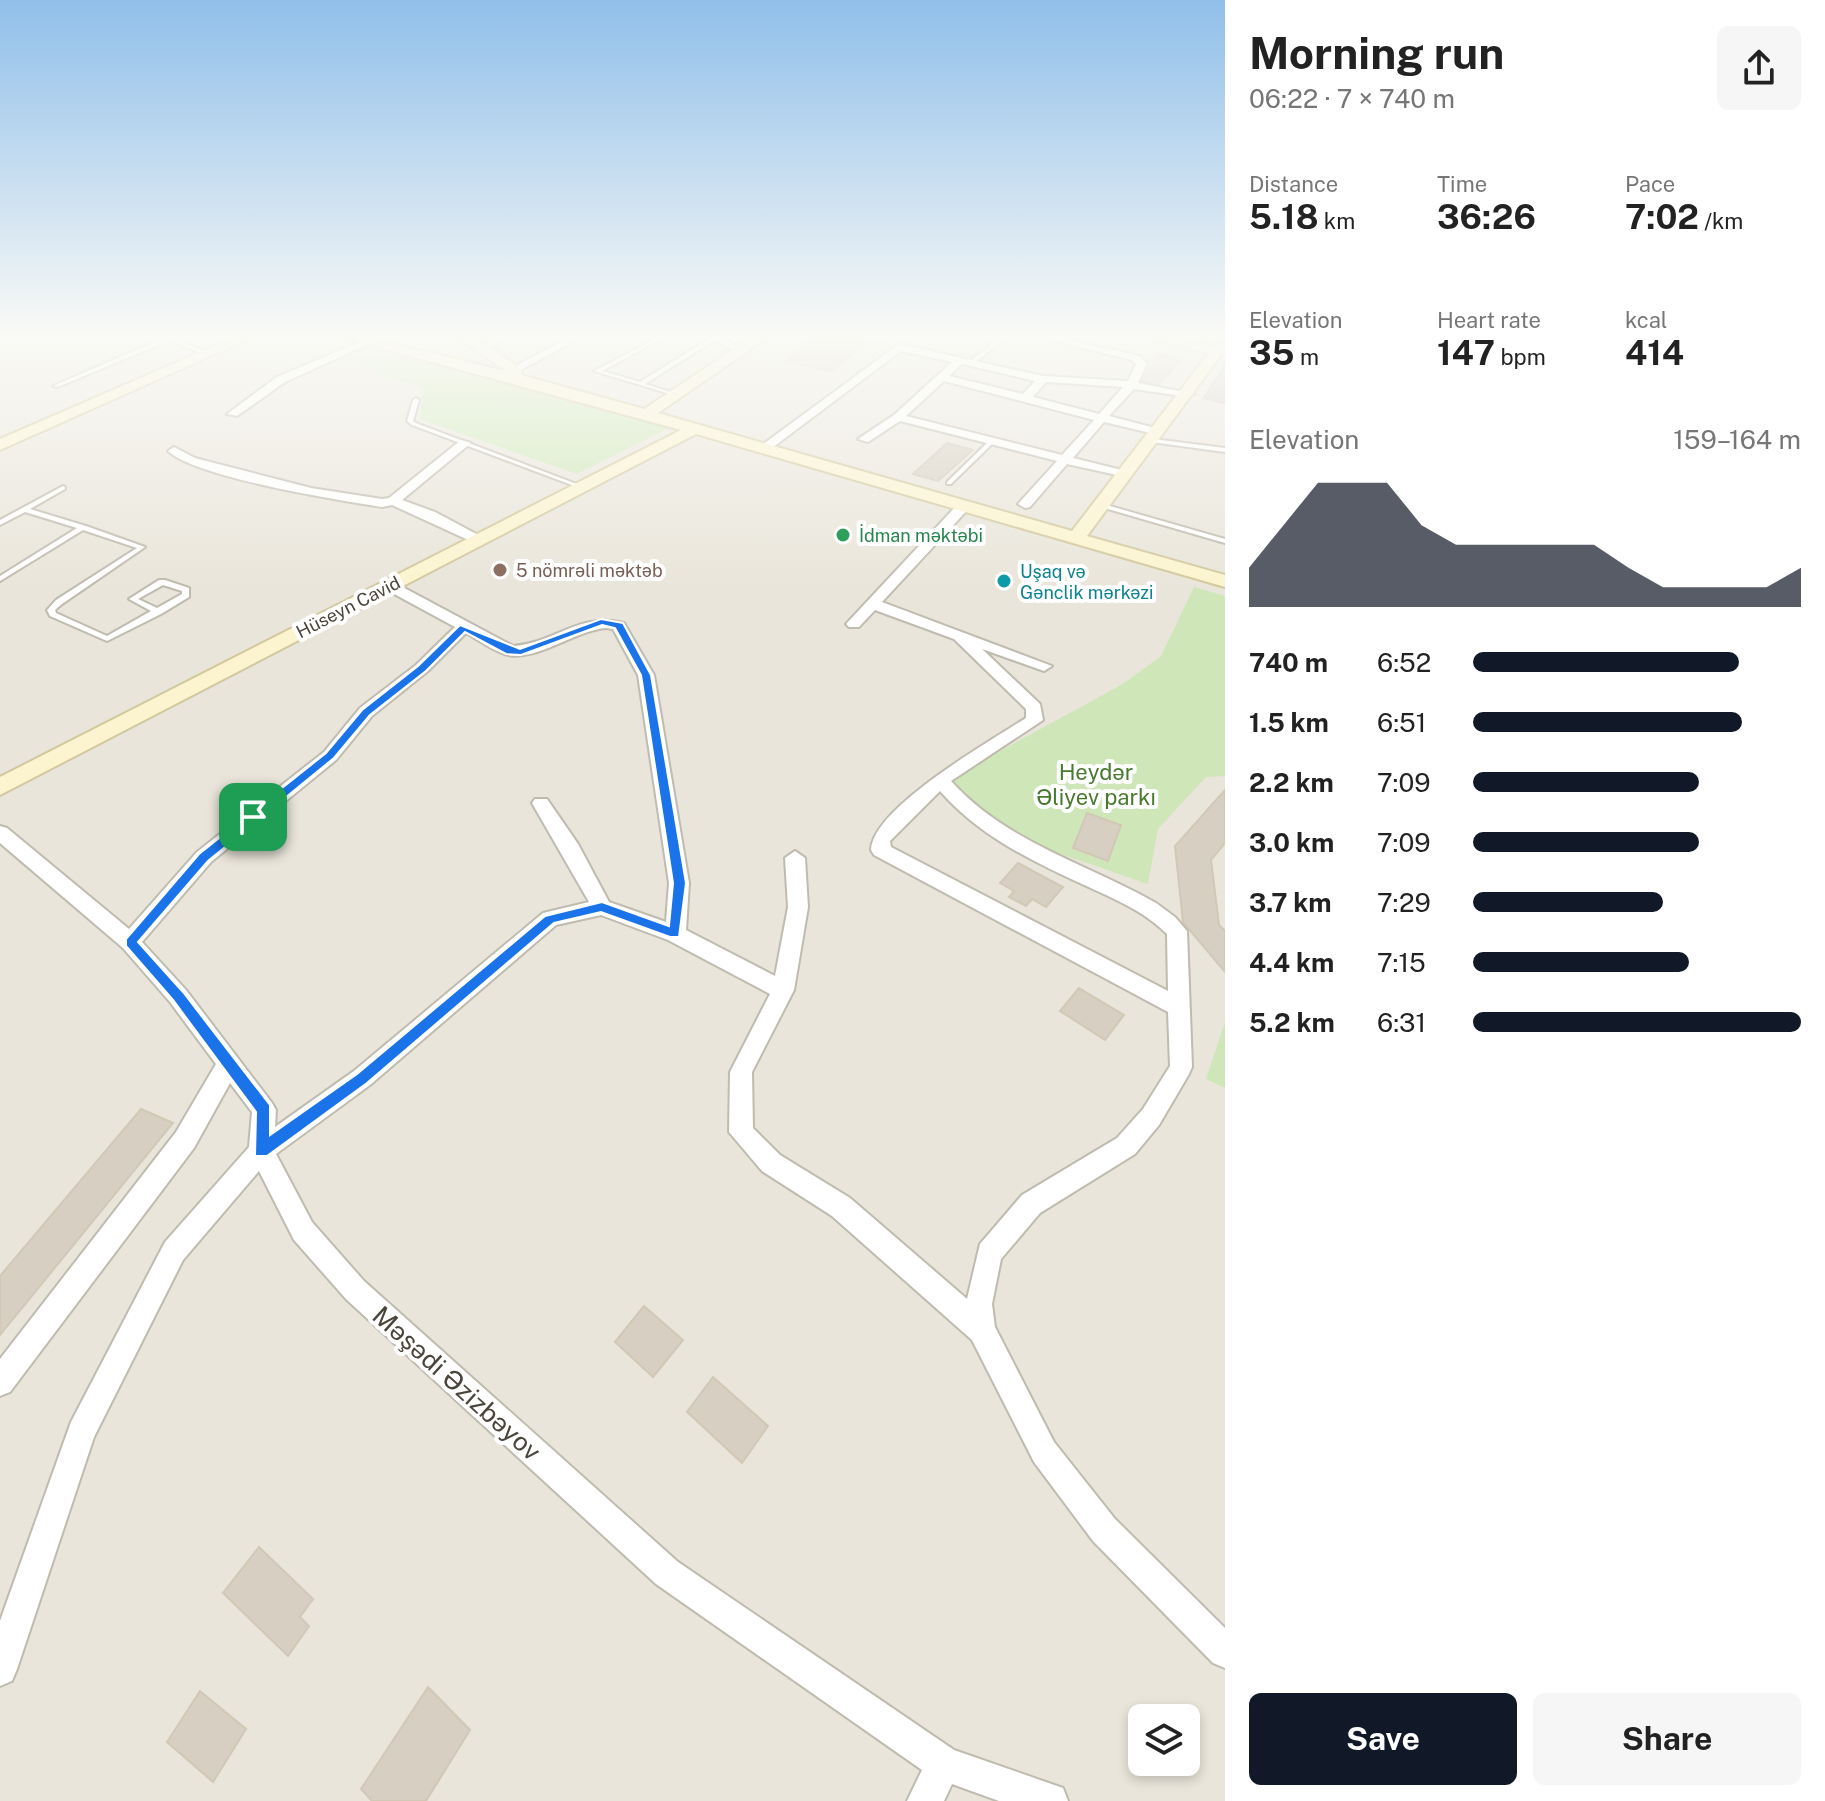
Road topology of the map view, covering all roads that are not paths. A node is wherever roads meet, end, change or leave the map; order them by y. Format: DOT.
graph roads {
  1 [pos="54,421"];
  2 [pos="410,421"];
  3 [pos="672,421"];
  4 [pos="800,421"];
  5 [pos="892,421"];
  6 [pos="913,421"];
  7 [pos="1098,421"];
  8 [pos="1107,421"];
  9 [pos="1166,421"];
  10 [pos="696,428"];
  11 [pos="1154,436"];
  12 [pos="864,439"];
  13 [pos="991,442"];
  14 [pos="465,443"];
  15 [pos="0,445"];
  16 [pos="764,448"];
  17 [pos="1225,450"];
  18 [pos="174,451"];
  19 [pos="1063,461"];
  20 [pos="1122,474"];
  21 [pos="949,483"];
  22 [pos="579,486"];
  23 [pos="63,488"];
  24 [pos="393,501"];
  25 [pos="1025,504"];
  26 [pos="964,506"];
  27 [pos="1103,506"];
  28 [pos="24,509"];
  29 [pos="0,523"];
  30 [pos="84,527"];
  31 [pos="1076,538"];
  32 [pos="477,540"];
  33 [pos="1225,541"];
  34 [pos="0,579"];
  35 [pos="1225,581"];
  36 [pos="390,586"];
  37 [pos="873,604"];
  38 [pos="158,612"];
  39 [pos="854,624"];
  40 [pos="464,627"];
  41 [pos="960,636"];
  42 [pos="1044,666"];
  43 [pos="940,780"];
  44 [pos="0,787"];
  45 [pos="541,803"];
  46 [pos="0,833"];
  47 [pos="795,858"];
  48 [pos="602,907"];
  49 [pos="675,934"];
  50 [pos="130,942"];
  51 [pos="783,990"];
  52 [pos="1179,1007"];
  53 [pos="229,1063"];
  54 [pos="261,1151"];
  55 [pos="982,1330"];
  56 [pos="0,1382"];
  57 [pos="1225,1651"];
  58 [pos="0,1669"];
  59 [pos="944,1764"];
  60 [pos="925,1801"];
  61 [pos="1050,1801"];
  1 -- 15 [label="main road"];
  2 -- 14 [label="lane"];
  3 -- 10 [label="main road"];
  4 -- 16 [label="street"];
  5 -- 12 [label="street"];
  6 -- 13 [label="street"];
  7 -- 19 [label="street"];
  8 -- 11 [label="street"];
  9 -- 11 [label="main road"];
  10 -- 16 [label="main road"];
  10 -- 22 [label="main road, Hüseyn Cavid"];
  11 -- 17 [label="lane"];
  11 -- 20 [label="main road"];
  13 -- 19 [label="street"];
  13 -- 21 [label="lane"];
  14 -- 22 [label="lane"];
  14 -- 24 [label="street"];
  16 -- 26 [label="main road"];
  18 -- 24 [label="street"];
  19 -- 20 [label="street"];
  19 -- 25 [label="street"];
  20 -- 27 [label="main road"];
  22 -- 32 [label="main road, Hüseyn Cavid"];
  23 -- 28 [label="lane"];
  24 -- 32 [label="street"];
  26 -- 31 [label="main road"];
  26 -- 37 [label="street"];
  27 -- 31 [label="main road"];
  27 -- 33 [label="lane"];
  28 -- 29 [label="lane"];
  28 -- 30 [label="lane"];
  30 -- 34 [label="lane"];
  30 -- 38 [label="lane"];
  31 -- 35 [label="main road"];
  32 -- 36 [label="main road, Hüseyn Cavid"];
  36 -- 40 [label="street"];
  36 -- 44 [label="main road, Hüseyn Cavid"];
  37 -- 39 [label="street"];
  37 -- 41 [label="street"];
  38 -- 38 [label="lane"];
  40 -- 49 [label="street"];
  40 -- 50 [label="street"];
  41 -- 42 [label="street"];
  41 -- 43 [label="street"];
  43 -- 52 [label="street"];
  43 -- 52 [label="street"];
  45 -- 48 [label="street"];
  46 -- 50 [label="street"];
  47 -- 51 [label="street"];
  48 -- 49 [label="street"];
  48 -- 54 [label="street"];
  49 -- 51 [label="street"];
  50 -- 53 [label="street"];
  51 -- 55 [label="street"];
  52 -- 55 [label="street"];
  53 -- 54 [label="street"];
  53 -- 56 [label="street"];
  54 -- 58 [label="street"];
  54 -- 59 [label="street, Məşədi Əzizbəyov"];
  55 -- 57 [label="street"];
  59 -- 60 [label="street"];
  59 -- 61 [label="street, Məşədi Əzizbəyov"];
}
